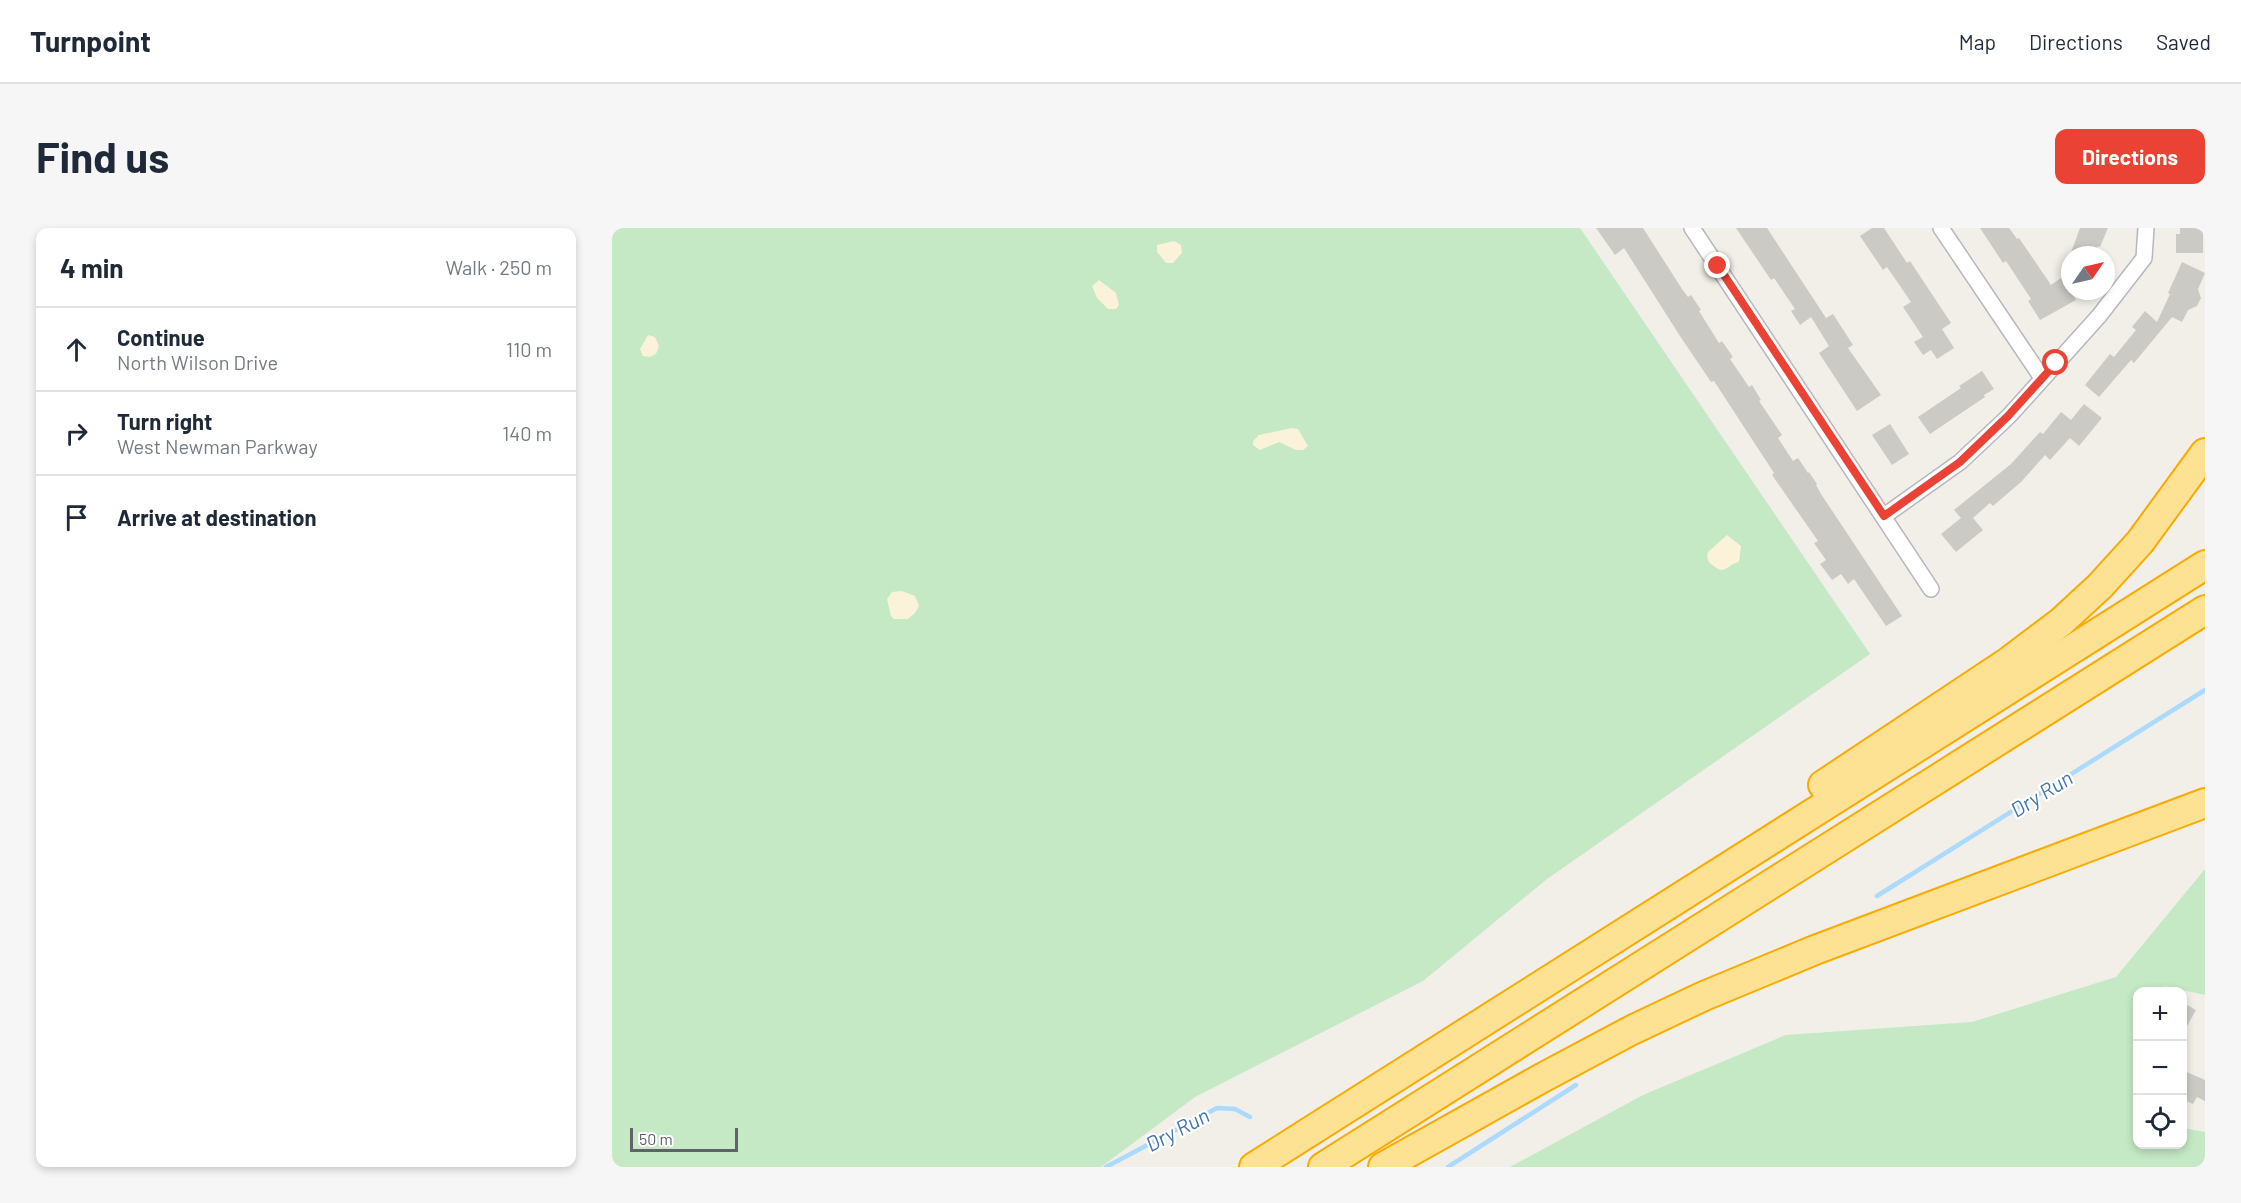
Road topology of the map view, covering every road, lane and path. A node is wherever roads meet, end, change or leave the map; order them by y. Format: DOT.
graph roads {
  1 [pos="1692,228"];
  2 [pos="1941,228"];
  3 [pos="2146,228"];
  4 [pos="2042,378"];
  5 [pos="2205,453"];
  6 [pos="1884,516"];
  7 [pos="2205,565"];
  8 [pos="1932,589"];
  9 [pos="2205,610"];
  10 [pos="2205,803"];
  11 [pos="1428,1055"];
  12 [pos="1254,1167"];
  13 [pos="1323,1167"];
  14 [pos="1383,1167"];
  1 -- 6 [label="street"];
  2 -- 4 [label="street"];
  3 -- 4 [label="street"];
  4 -- 6 [label="street"];
  5 -- 11 [label="highway"];
  6 -- 8 [label="street"];
  7 -- 11 [label="highway"];
  9 -- 13 [label="highway"];
  10 -- 14 [label="highway"];
  11 -- 12 [label="highway"];
}
